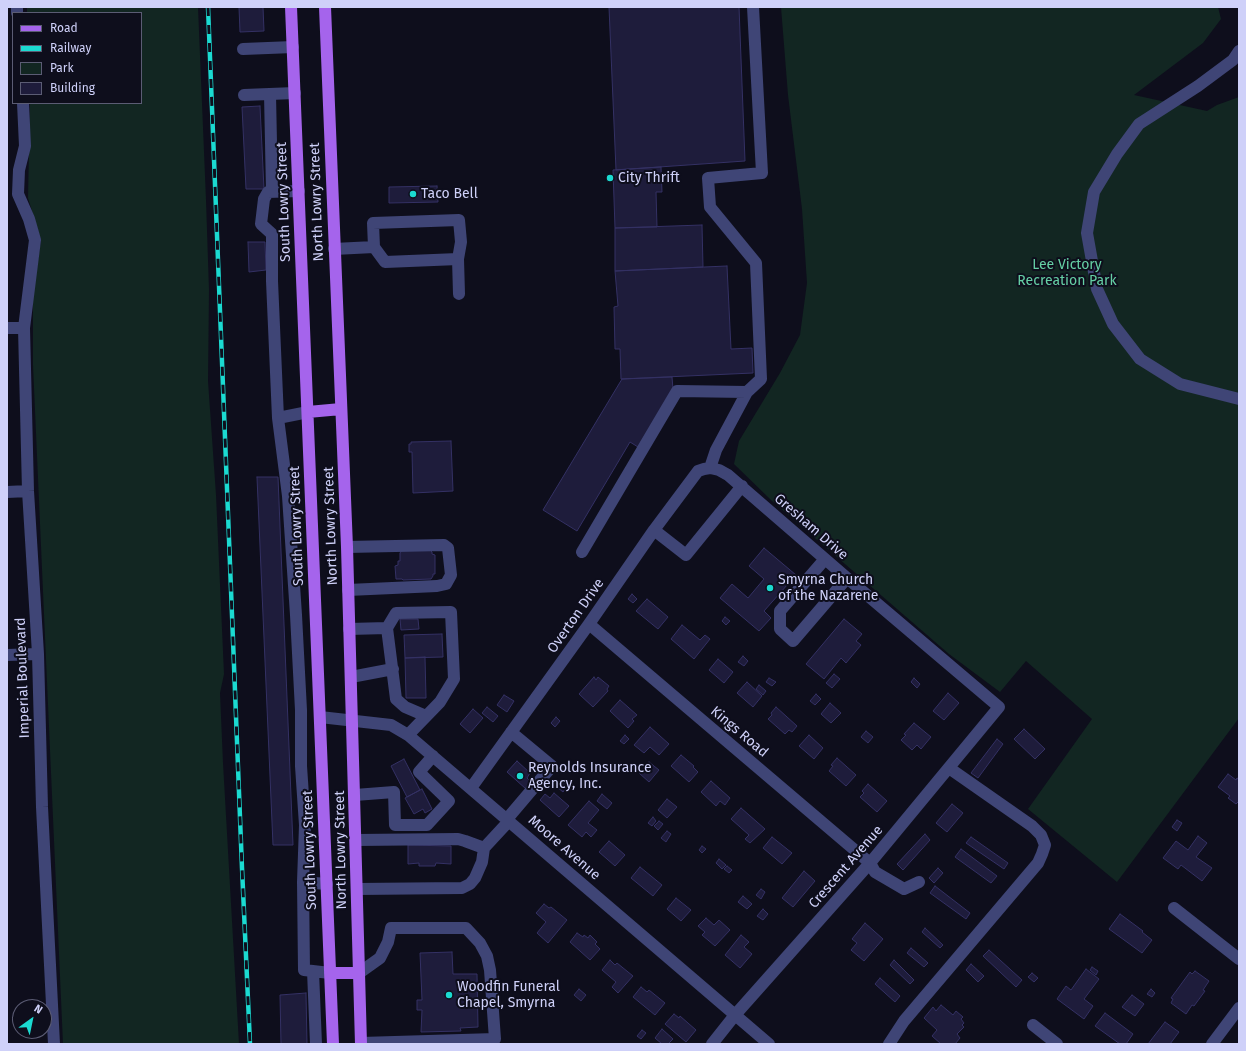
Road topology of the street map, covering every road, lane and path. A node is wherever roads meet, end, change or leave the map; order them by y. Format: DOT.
graph roads {
  1 [pos="291,7"];
  2 [pos="325,7"];
  3 [pos="753,7"];
  4 [pos="293,47"];
  5 [pos="243,49"];
  6 [pos="1239,51"];
  7 [pos="295,93"];
  8 [pos="270,94"];
  9 [pos="244,95"];
  10 [pos="23,104"];
  11 [pos="299,191"];
  12 [pos="272,192"];
  13 [pos="374,248"];
  14 [pos="334,249"];
  15 [pos="458,259"];
  16 [pos="459,294"];
  17 [pos="7,328"];
  18 [pos="24,328"];
  19 [pos="747,392"];
  20 [pos="1239,399"];
  21 [pos="341,409"];
  22 [pos="308,412"];
  23 [pos="278,418"];
  24 [pos="710,468"];
  25 [pos="742,486"];
  26 [pos="28,491"];
  27 [pos="7,492"];
  28 [pos="654,530"];
  29 [pos="348,546"];
  30 [pos="582,552"];
  31 [pos="825,559"];
  32 [pos="847,578"];
  33 [pos="348,590"];
  34 [pos="589,624"];
  35 [pos="387,628"];
  36 [pos="350,629"];
  37 [pos="38,654"];
  38 [pos="7,655"];
  39 [pos="393,669"];
  40 [pos="351,677"];
  41 [pos="999,707"];
  42 [pos="426,716"];
  43 [pos="320,717"];
  44 [pos="353,722"];
  45 [pos="511,732"];
  46 [pos="408,735"];
  47 [pos="433,756"];
  48 [pos="949,768"];
  49 [pos="471,788"];
  50 [pos="355,795"];
  51 [pos="508,820"];
  52 [pos="356,840"];
  53 [pos="484,848"];
  54 [pos="870,863"];
  55 [pos="303,882"];
  56 [pos="918,882"];
  57 [pos="327,884"];
  58 [pos="357,888"];
  59 [pos="1174,908"];
  60 [pos="1239,959"];
  61 [pos="313,971"];
  62 [pos="330,973"];
  63 [pos="359,973"];
  64 [pos="1239,1008"];
  65 [pos="736,1015"];
  66 [pos="332,1018"];
  67 [pos="316,1019"];
  68 [pos="1033,1025"];
  69 [pos="54,1044"];
  70 [pos="316,1044"];
  71 [pos="333,1044"];
  72 [pos="361,1044"];
  73 [pos="712,1044"];
  74 [pos="769,1044"];
  75 [pos="889,1044"];
  76 [pos="1057,1044"];
  77 [pos="1212,1044"];
  1 -- 4 [label="main road, South Lowry Street"];
  2 -- 14 [label="main road, North Lowry Street"];
  3 -- 19 [label="street"];
  4 -- 5 [label="street"];
  4 -- 7 [label="main road, South Lowry Street"];
  6 -- 20 [label="street"];
  7 -- 8 [label="street"];
  7 -- 11 [label="main road, South Lowry Street"];
  8 -- 9 [label="street"];
  8 -- 12 [label="street"];
  10 -- 18 [label="street, Imperial Boulevard"];
  11 -- 12 [label="street"];
  11 -- 22 [label="main road, South Lowry Street"];
  12 -- 23 [label="street"];
  13 -- 14 [label="street"];
  13 -- 15 [label="street"];
  13 -- 15 [label="street"];
  14 -- 21 [label="main road, North Lowry Street"];
  15 -- 16 [label="street"];
  17 -- 18 [label="street"];
  18 -- 26 [label="street, Imperial Boulevard"];
  19 -- 24 [label="street"];
  19 -- 30 [label="street"];
  21 -- 22 [label="main road"];
  21 -- 29 [label="main road, North Lowry Street"];
  22 -- 23 [label="street"];
  22 -- 43 [label="main road, South Lowry Street"];
  23 -- 55 [label="street"];
  24 -- 25 [label="street, Gresham Drive"];
  24 -- 28 [label="street, Overton Drive"];
  25 -- 28 [label="street"];
  25 -- 31 [label="street, Gresham Drive"];
  26 -- 27 [label="street"];
  26 -- 37 [label="street, Imperial Boulevard"];
  28 -- 34 [label="street, Overton Drive"];
  29 -- 33 [label="main road, North Lowry Street"];
  29 -- 33 [label="street"];
  31 -- 32 [label="street, Gresham Drive"];
  31 -- 32 [label="street"];
  32 -- 41 [label="street, Gresham Drive"];
  33 -- 36 [label="main road, North Lowry Street"];
  34 -- 45 [label="street, Overton Drive"];
  34 -- 54 [label="street, Kings Road"];
  35 -- 36 [label="street"];
  35 -- 39 [label="street"];
  35 -- 42 [label="street"];
  36 -- 40 [label="main road, North Lowry Street"];
  37 -- 38 [label="street"];
  37 -- 69 [label="street, Imperial Boulevard"];
  39 -- 40 [label="street"];
  39 -- 42 [label="street"];
  40 -- 44 [label="main road, North Lowry Street"];
  41 -- 48 [label="street, Crescent Avenue"];
  42 -- 46 [label="street"];
  43 -- 44 [label="street, Moore Avenue"];
  43 -- 57 [label="main road, South Lowry Street"];
  44 -- 46 [label="street, Moore Avenue"];
  44 -- 50 [label="main road, North Lowry Street"];
  45 -- 49 [label="street, Overton Drive"];
  45 -- 51 [label="street"];
  46 -- 47 [label="street, Moore Avenue"];
  47 -- 49 [label="street, Moore Avenue"];
  47 -- 50 [label="street"];
  48 -- 54 [label="street, Crescent Avenue"];
  48 -- 75 [label="street"];
  49 -- 51 [label="street, Moore Avenue"];
  50 -- 52 [label="main road, North Lowry Street"];
  51 -- 53 [label="street"];
  51 -- 65 [label="street, Moore Avenue"];
  52 -- 53 [label="street"];
  52 -- 58 [label="main road, North Lowry Street"];
  53 -- 58 [label="street"];
  54 -- 56 [label="street, Kings Road"];
  54 -- 65 [label="street, Crescent Avenue"];
  55 -- 57 [label="street"];
  55 -- 61 [label="street"];
  57 -- 62 [label="main road, South Lowry Street"];
  58 -- 63 [label="main road, North Lowry Street"];
  59 -- 60 [label="street"];
  61 -- 62 [label="street"];
  61 -- 67 [label="street"];
  62 -- 63 [label="main road"];
  62 -- 66 [label="main road, South Lowry Street"];
  63 -- 72 [label="main road, North Lowry Street"];
  63 -- 72 [label="street"];
  64 -- 77 [label="street"];
  65 -- 73 [label="street, Crescent Avenue"];
  65 -- 74 [label="street, Moore Avenue"];
  66 -- 67 [label="street"];
  66 -- 71 [label="main road, South Lowry Street"];
  67 -- 70 [label="street"];
  68 -- 76 [label="street"];
}
